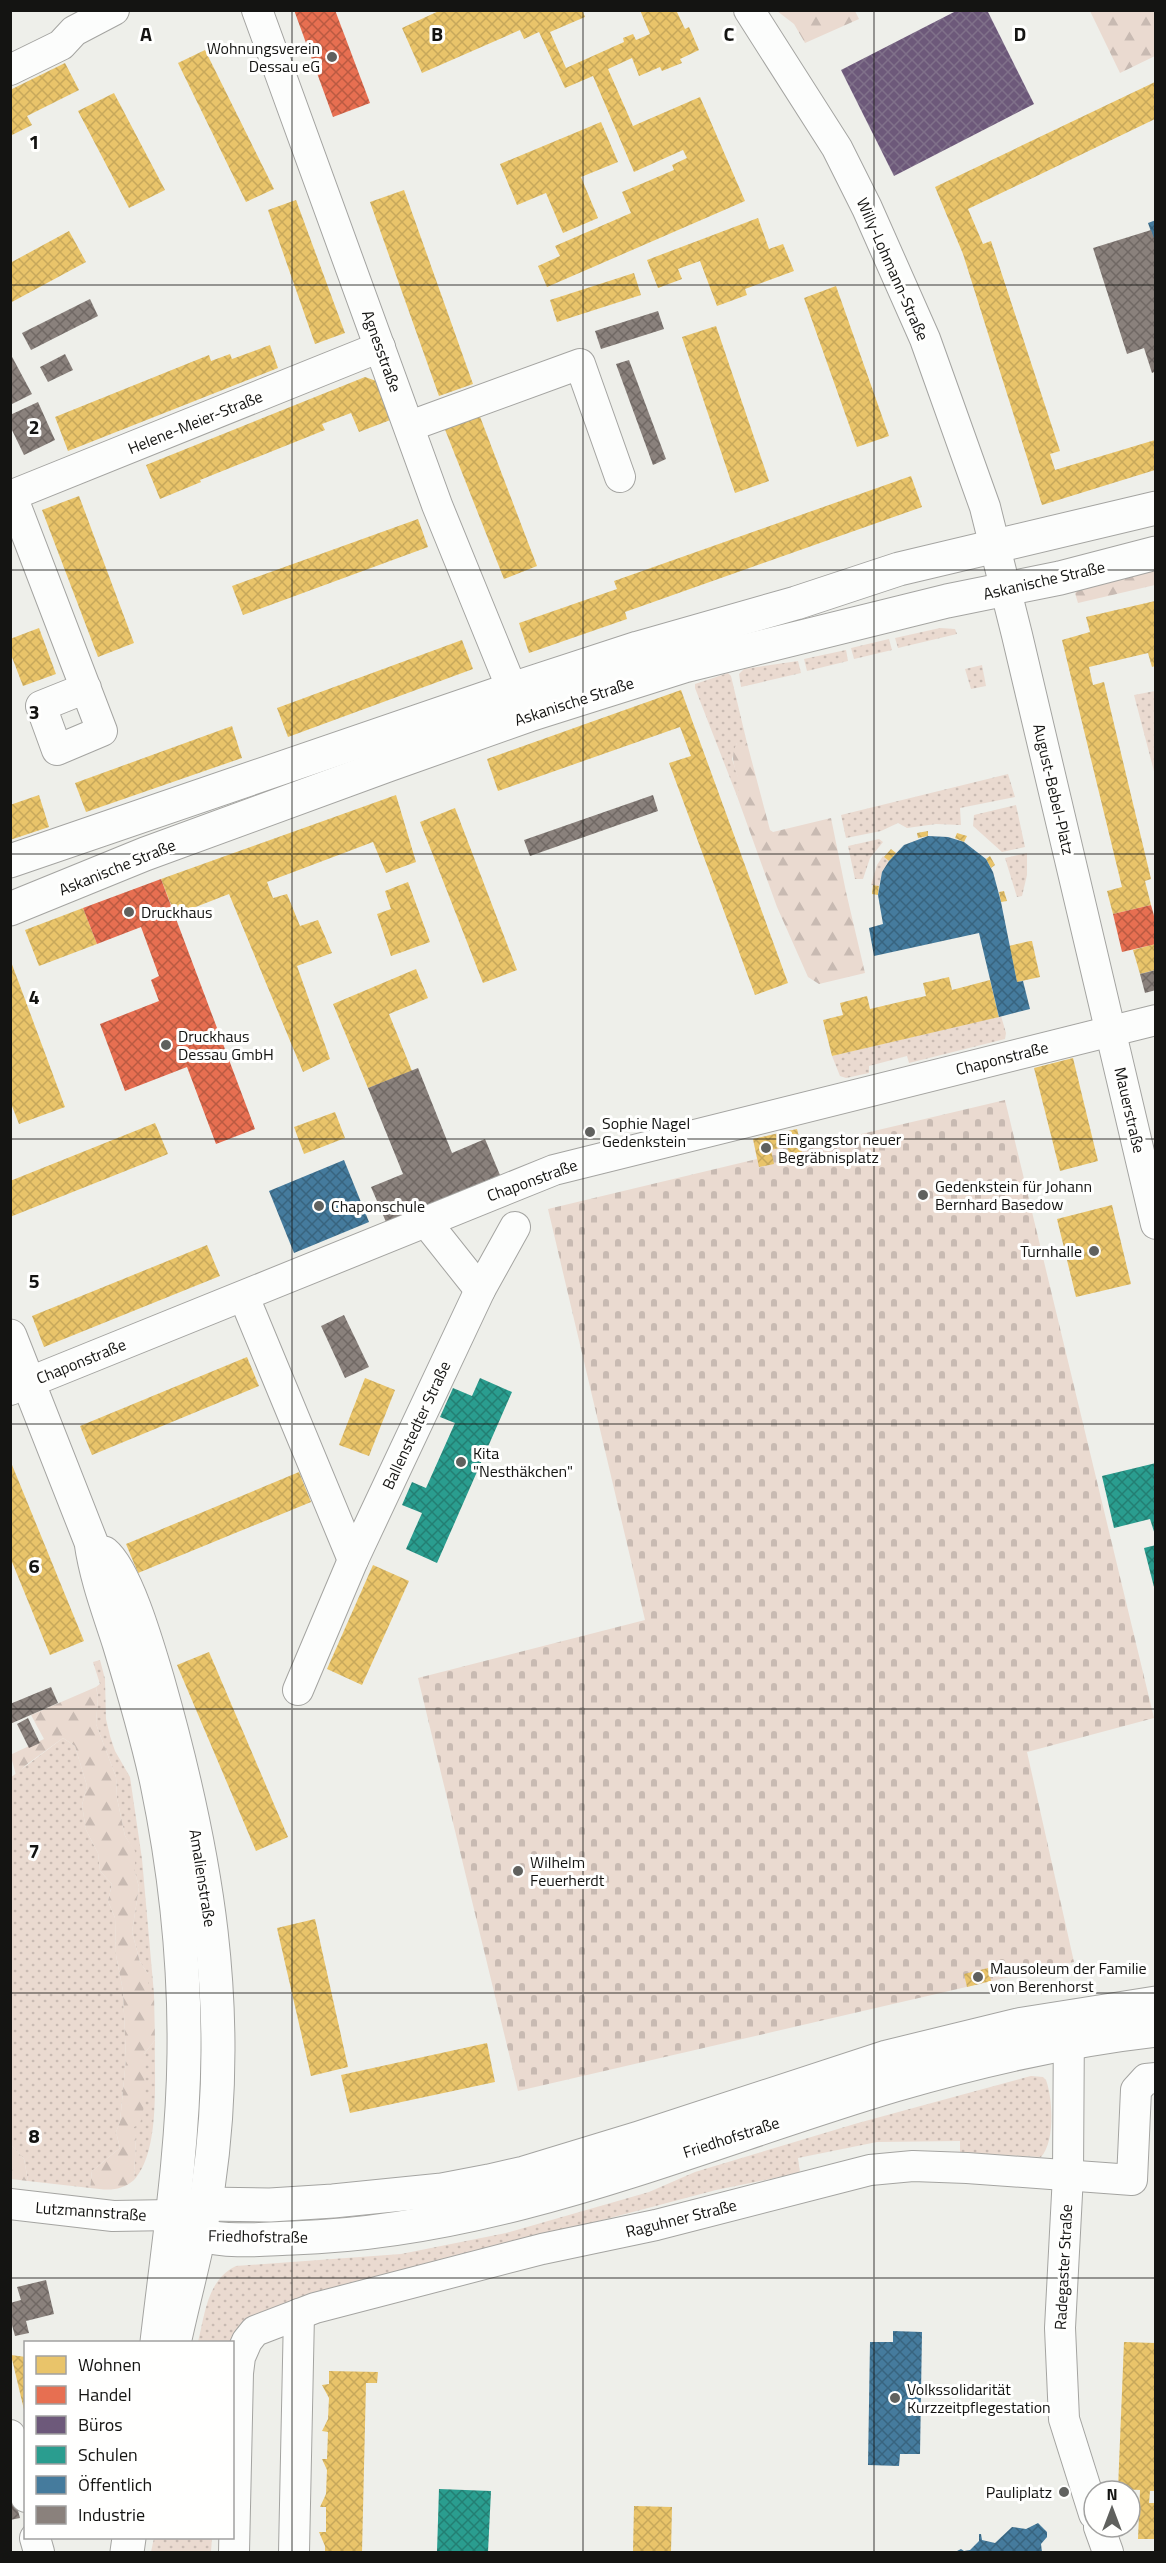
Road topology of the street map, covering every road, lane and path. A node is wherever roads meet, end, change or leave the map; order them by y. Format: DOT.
graph roads {
  1 [pos="114,10"];
  2 [pos="257,10"];
  3 [pos="749,10"];
  4 [pos="74,31"];
  5 [pos="10,49"];
  6 [pos="10,70"];
  7 [pos="380,347"];
  8 [pos="410,426"];
  9 [pos="620,477"];
  10 [pos="11,496"];
  11 [pos="1155,508"];
  12 [pos="995,547"];
  13 [pos="1155,553"];
  14 [pos="1006,589"];
  15 [pos="86,688"];
  16 [pos="512,689"];
  17 [pos="10,861"];
  18 [pos="10,909"];
  19 [pos="1155,1020"];
  20 [pos="1112,1032"];
  21 [pos="426,1222"];
  22 [pos="1155,1224"];
  23 [pos="515,1227"];
  24 [pos="480,1290"];
  25 [pos="244,1297"];
  26 [pos="10,1336"];
  27 [pos="20,1386"];
  28 [pos="91,1542"];
  29 [pos="353,1560"];
  30 [pos="298,1690"];
  31 [pos="1155,2004"];
  32 [pos="1069,2029"];
  33 [pos="1155,2030"];
  34 [pos="1155,2078"];
  35 [pos="1068,2175"];
  36 [pos="10,2204"];
  37 [pos="172,2215"];
  38 [pos="202,2220"];
  39 [pos="299,2314"];
  40 [pos="157,2341"];
  41 [pos="174,2341"];
  42 [pos="10,2435"];
  43 [pos="1083,2479"];
  44 [pos="24,2489"];
  45 [pos="234,2553"];
  46 [pos="294,2553"];
  1 -- 4 [label="street"];
  2 -- 7 [label="street, Agnesstraße"];
  3 -- 12 [label="street, Willy-Lohmann-Straße"];
  4 -- 5 [label="street"];
  4 -- 6 [label="street"];
  7 -- 8 [label="street, Agnesstraße"];
  7 -- 10 [label="street, Helene-Meier-Straße"];
  8 -- 9 [label="street"];
  8 -- 16 [label="street, Agnesstraße"];
  10 -- 15 [label="street"];
  11 -- 12 [label="main road, Askanische Straße"];
  12 -- 14 [label="street, August-Bebel-Platz"];
  12 -- 16 [label="main road, Askanische Straße"];
  13 -- 14 [label="main road, Askanische Straße"];
  14 -- 18 [label="main road, Askanische Straße"];
  14 -- 20 [label="street, August-Bebel-Platz"];
  16 -- 17 [label="main road, Askanische Straße"];
  19 -- 20 [label="street, Chaponstraße"];
  20 -- 21 [label="street, Chaponstraße"];
  20 -- 22 [label="street, Mauerstraße"];
  21 -- 24 [label="street"];
  21 -- 25 [label="street, Chaponstraße"];
  23 -- 24 [label="street, Ballenstedter Straße"];
  24 -- 29 [label="street, Ballenstedter Straße"];
  25 -- 27 [label="street, Chaponstraße"];
  25 -- 29 [label="street"];
  26 -- 27 [label="main road, Amalienstraße"];
  27 -- 28 [label="main road, Amalienstraße"];
  28 -- 37 [label="main road, Amalienstraße"];
  28 -- 38 [label="main road, Amalienstraße"];
  29 -- 30 [label="street, Ballenstedter Straße"];
  31 -- 32 [label="main road, Friedhofstraße"];
  32 -- 33 [label="main road, Friedhofstraße"];
  32 -- 35 [label="street, Radegaster Straße"];
  32 -- 38 [label="main road, Friedhofstraße"];
  34 -- 35 [label="street"];
  35 -- 39 [label="street, Raguhner Straße"];
  35 -- 43 [label="street, Radegaster Straße"];
  36 -- 37 [label="street, Lutzmannstraße"];
  37 -- 38 [label="main road, Friedhofstraße"];
  37 -- 40 [label="main road"];
  38 -- 41 [label="main road"];
  39 -- 45 [label="street, Raguhner Straße"];
  39 -- 46 [label="street"];
  42 -- 44 [label="street"];
}
